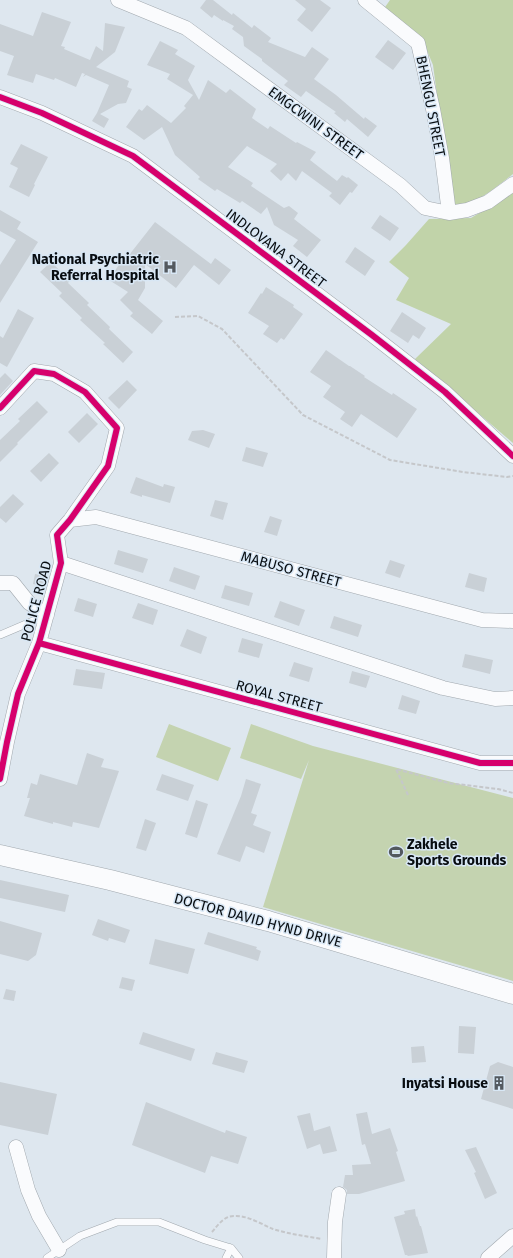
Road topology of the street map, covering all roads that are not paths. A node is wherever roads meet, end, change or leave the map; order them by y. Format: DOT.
graph roads {
  1 [pos="118,0"];
  2 [pos="365,0"];
  3 [pos="0,97"];
  4 [pos="513,184"];
  5 [pos="449,213"];
  6 [pos="0,408"];
  7 [pos="513,456"];
  8 [pos="70,520"];
  9 [pos="61,563"];
  10 [pos="0,583"];
  11 [pos="47,614"];
  12 [pos="513,621"];
  13 [pos="0,635"];
  14 [pos="39,643"];
  15 [pos="513,698"];
  16 [pos="513,763"];
  17 [pos="0,779"];
  18 [pos="0,855"];
  19 [pos="513,994"];
  20 [pos="16,1147"];
  21 [pos="339,1194"];
  22 [pos="513,1236"];
  23 [pos="231,1248"];
  24 [pos="53,1254"];
  25 [pos="495,1256"];
  26 [pos="226,1258"];
  27 [pos="239,1258"];
  28 [pos="334,1258"];
  1 -- 5 [label="street, EMGCWINI STREET"];
  2 -- 5 [label="street, BHENGU STREET"];
  3 -- 7 [label="street, INDLOVANA STREET"];
  4 -- 5 [label="street, EMGCWINI STREET"];
  6 -- 8 [label="street, POLICE ROAD"];
  8 -- 9 [label="street, POLICE ROAD"];
  8 -- 12 [label="street, MABUSO STREET"];
  9 -- 11 [label="street, POLICE ROAD"];
  9 -- 15 [label="street"];
  10 -- 11 [label="street, POLICE ROAD"];
  11 -- 13 [label="lane"];
  11 -- 14 [label="street, POLICE ROAD"];
  14 -- 16 [label="street, ROYAL STREET"];
  14 -- 17 [label="street, POLICE ROAD"];
  18 -- 19 [label="main road, DOCTOR DAVID HYND DRIVE"];
  20 -- 24 [label="street"];
  21 -- 28 [label="street"];
  22 -- 25 [label="street"];
  23 -- 24 [label="lane"];
  23 -- 26 [label="lane"];
  23 -- 27 [label="lane"];
}
